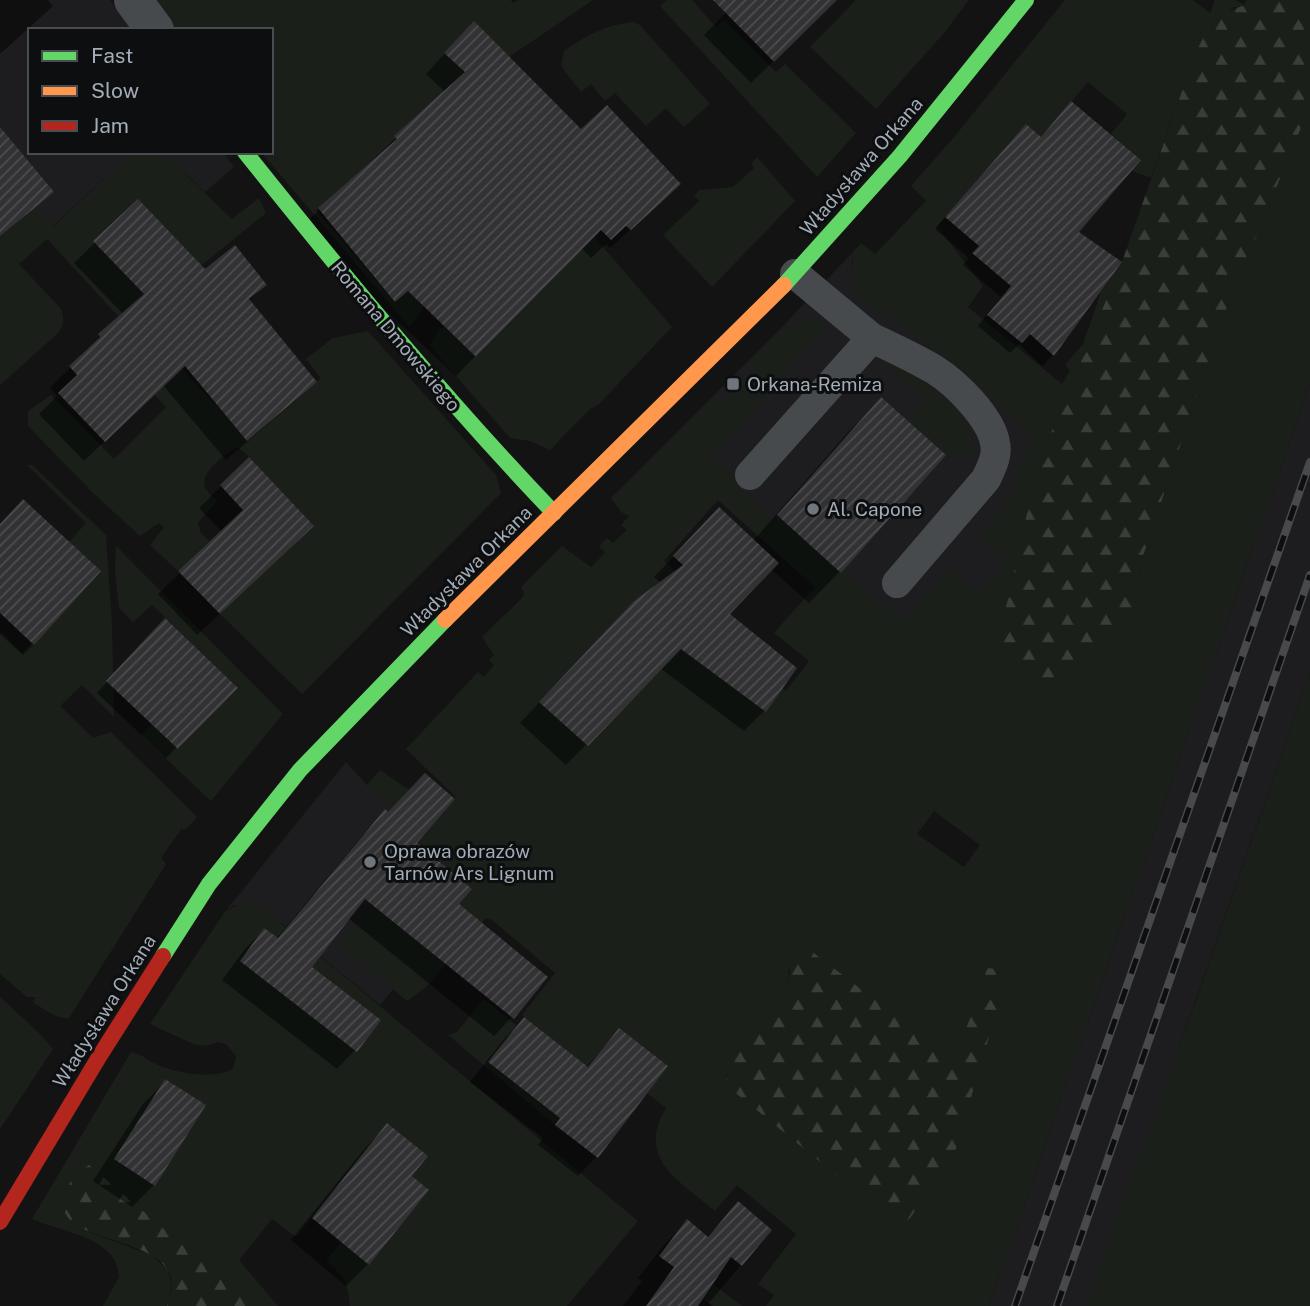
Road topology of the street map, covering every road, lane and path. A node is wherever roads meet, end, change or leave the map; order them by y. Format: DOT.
graph roads {
  1 [pos="133,0"];
  2 [pos="1026,0"];
  3 [pos="154,28"];
  4 [pos="247,154"];
  5 [pos="795,274"];
  6 [pos="872,338"];
  7 [pos="750,475"];
  8 [pos="554,513"];
  9 [pos="897,583"];
  10 [pos="0,1222"];
  1 -- 3 [label="street"];
  2 -- 5 [label="street, Władysława Orkana"];
  4 -- 8 [label="street, Romana Dmowskiego"];
  5 -- 6 [label="lane"];
  5 -- 8 [label="street, Władysława Orkana"];
  6 -- 7 [label="lane"];
  6 -- 9 [label="lane"];
  8 -- 10 [label="street, Władysława Orkana"];
}
